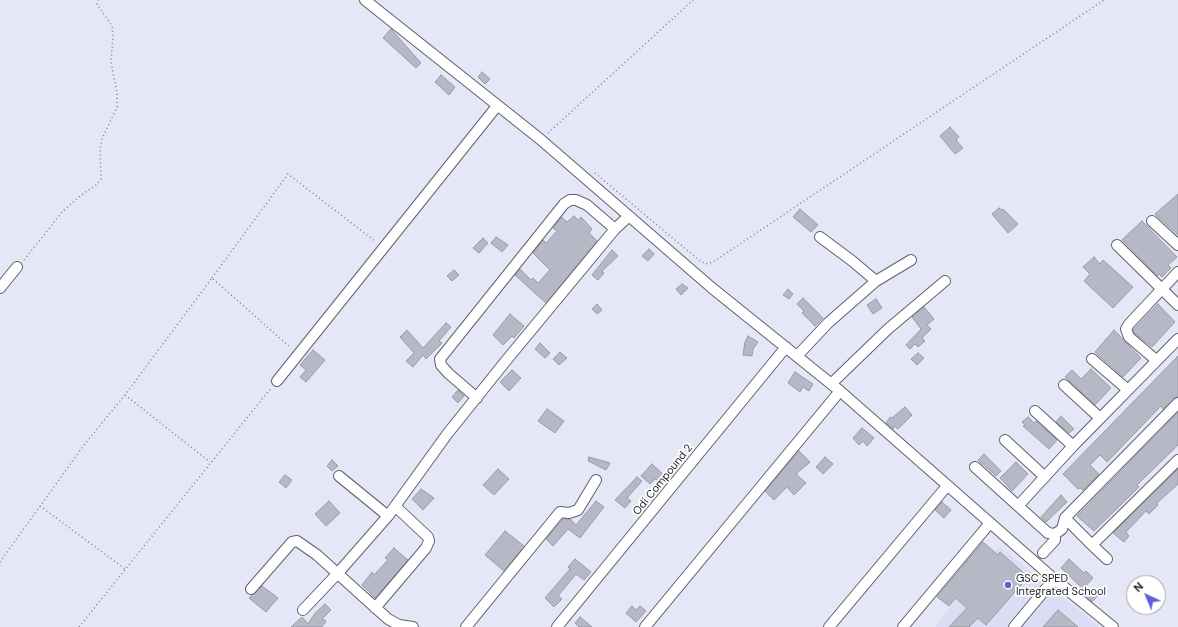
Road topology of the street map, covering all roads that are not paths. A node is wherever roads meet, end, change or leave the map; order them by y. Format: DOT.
graph roads {
  1 [pos="365,0"];
  2 [pos="496,106"];
  3 [pos="629,216"];
  4 [pos="1152,221"];
  5 [pos="615,229"];
  6 [pos="820,237"];
  7 [pos="1117,245"];
  8 [pos="1178,245"];
  9 [pos="911,260"];
  10 [pos="17,268"];
  11 [pos="1178,272"];
  12 [pos="876,281"];
  13 [pos="945,281"];
  14 [pos="0,288"];
  15 [pos="1161,289"];
  16 [pos="1178,305"];
  17 [pos="1178,339"];
  18 [pos="786,347"];
  19 [pos="797,356"];
  20 [pos="1092,359"];
  21 [pos="1156,360"];
  22 [pos="277,381"];
  23 [pos="831,384"];
  24 [pos="1064,385"];
  25 [pos="1128,390"];
  26 [pos="840,391"];
  27 [pos="477,398"];
  28 [pos="1178,403"];
  29 [pos="1035,411"];
  30 [pos="1100,418"];
  31 [pos="1006,440"];
  32 [pos="1073,446"];
  33 [pos="1178,460"];
  34 [pos="975,467"];
  35 [pos="339,476"];
  36 [pos="1045,477"];
  37 [pos="596,480"];
  38 [pos="947,486"];
  39 [pos="395,506"];
  40 [pos="1018,506"];
  41 [pos="388,516"];
  42 [pos="1065,518"];
  43 [pos="990,523"];
  44 [pos="1055,534"];
  45 [pos="1092,545"];
  46 [pos="1043,553"];
  47 [pos="1107,559"];
  48 [pos="338,573"];
  49 [pos="1054,579"];
  50 [pos="251,589"];
  51 [pos="375,608"];
  52 [pos="303,610"];
  53 [pos="414,627"];
  54 [pos="466,627"];
  55 [pos="557,627"];
  56 [pos="645,627"];
  57 [pos="829,627"];
  58 [pos="903,627"];
  59 [pos="1014,627"];
  60 [pos="1113,627"];
  1 -- 2 [label="street"];
  2 -- 3 [label="street"];
  2 -- 22 [label="street"];
  3 -- 5 [label="street"];
  3 -- 18 [label="street"];
  4 -- 8 [label="street"];
  5 -- 27 [label="street"];
  5 -- 27 [label="street"];
  6 -- 12 [label="street"];
  7 -- 15 [label="street"];
  9 -- 12 [label="street"];
  10 -- 14 [label="street"];
  11 -- 15 [label="street"];
  12 -- 19 [label="street"];
  13 -- 23 [label="street"];
  15 -- 16 [label="street"];
  15 -- 21 [label="street"];
  17 -- 21 [label="street"];
  18 -- 19 [label="street"];
  18 -- 55 [label="street, Odi Compound 2"];
  19 -- 23 [label="street"];
  20 -- 25 [label="street"];
  21 -- 25 [label="street"];
  23 -- 26 [label="street"];
  24 -- 30 [label="street"];
  25 -- 30 [label="street"];
  26 -- 38 [label="street"];
  26 -- 56 [label="street"];
  27 -- 39 [label="street"];
  28 -- 42 [label="street"];
  29 -- 32 [label="street"];
  30 -- 32 [label="street"];
  31 -- 36 [label="street"];
  32 -- 36 [label="street"];
  33 -- 45 [label="street"];
  34 -- 40 [label="street"];
  35 -- 41 [label="street"];
  36 -- 40 [label="street"];
  37 -- 54 [label="street"];
  38 -- 43 [label="street"];
  38 -- 57 [label="street"];
  39 -- 41 [label="street"];
  39 -- 51 [label="street"];
  40 -- 44 [label="street"];
  41 -- 48 [label="street"];
  42 -- 44 [label="street"];
  42 -- 45 [label="street"];
  43 -- 49 [label="street"];
  43 -- 58 [label="street"];
  44 -- 46 [label="street"];
  45 -- 47 [label="street"];
  48 -- 50 [label="street"];
  48 -- 51 [label="street"];
  48 -- 52 [label="street"];
  49 -- 59 [label="street"];
  49 -- 60 [label="street"];
  51 -- 53 [label="street"];
}
